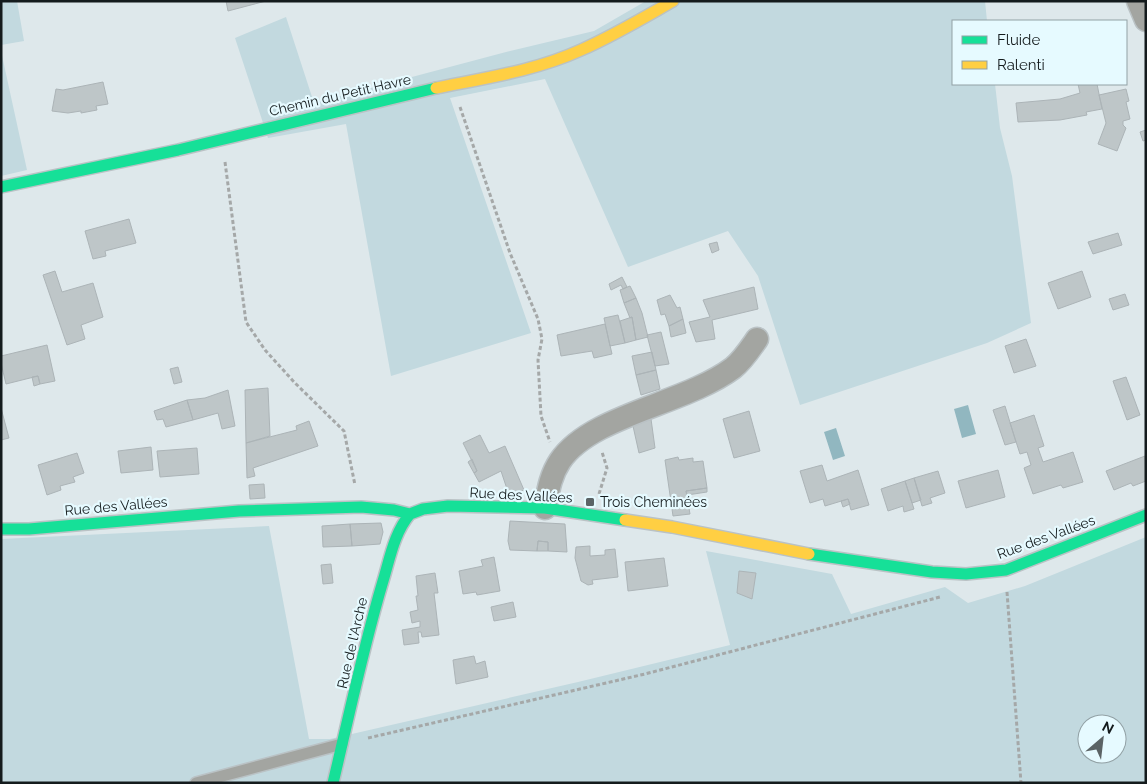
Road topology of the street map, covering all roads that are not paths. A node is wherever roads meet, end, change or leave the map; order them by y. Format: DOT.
graph roads {
  1 [pos="674,1"];
  2 [pos="1138,1"];
  3 [pos="1146,20"];
  4 [pos="1,188"];
  5 [pos="757,339"];
  6 [pos="545,508"];
  7 [pos="410,514"];
  8 [pos="1146,515"];
  9 [pos="1,529"];
  10 [pos="343,744"];
  11 [pos="196,783"];
  12 [pos="334,783"];
  1 -- 4 [label="street, Chemin du Petit Havre"];
  2 -- 3 [label="street"];
  5 -- 6 [label="street"];
  6 -- 7 [label="street, Rue des Vallées"];
  6 -- 8 [label="street, Rue des Vallées"];
  7 -- 9 [label="street, Rue des Vallées"];
  7 -- 10 [label="street, Rue de l'Arche"];
  10 -- 11 [label="lane"];
  10 -- 12 [label="street, Rue de l'Arche"];
}
